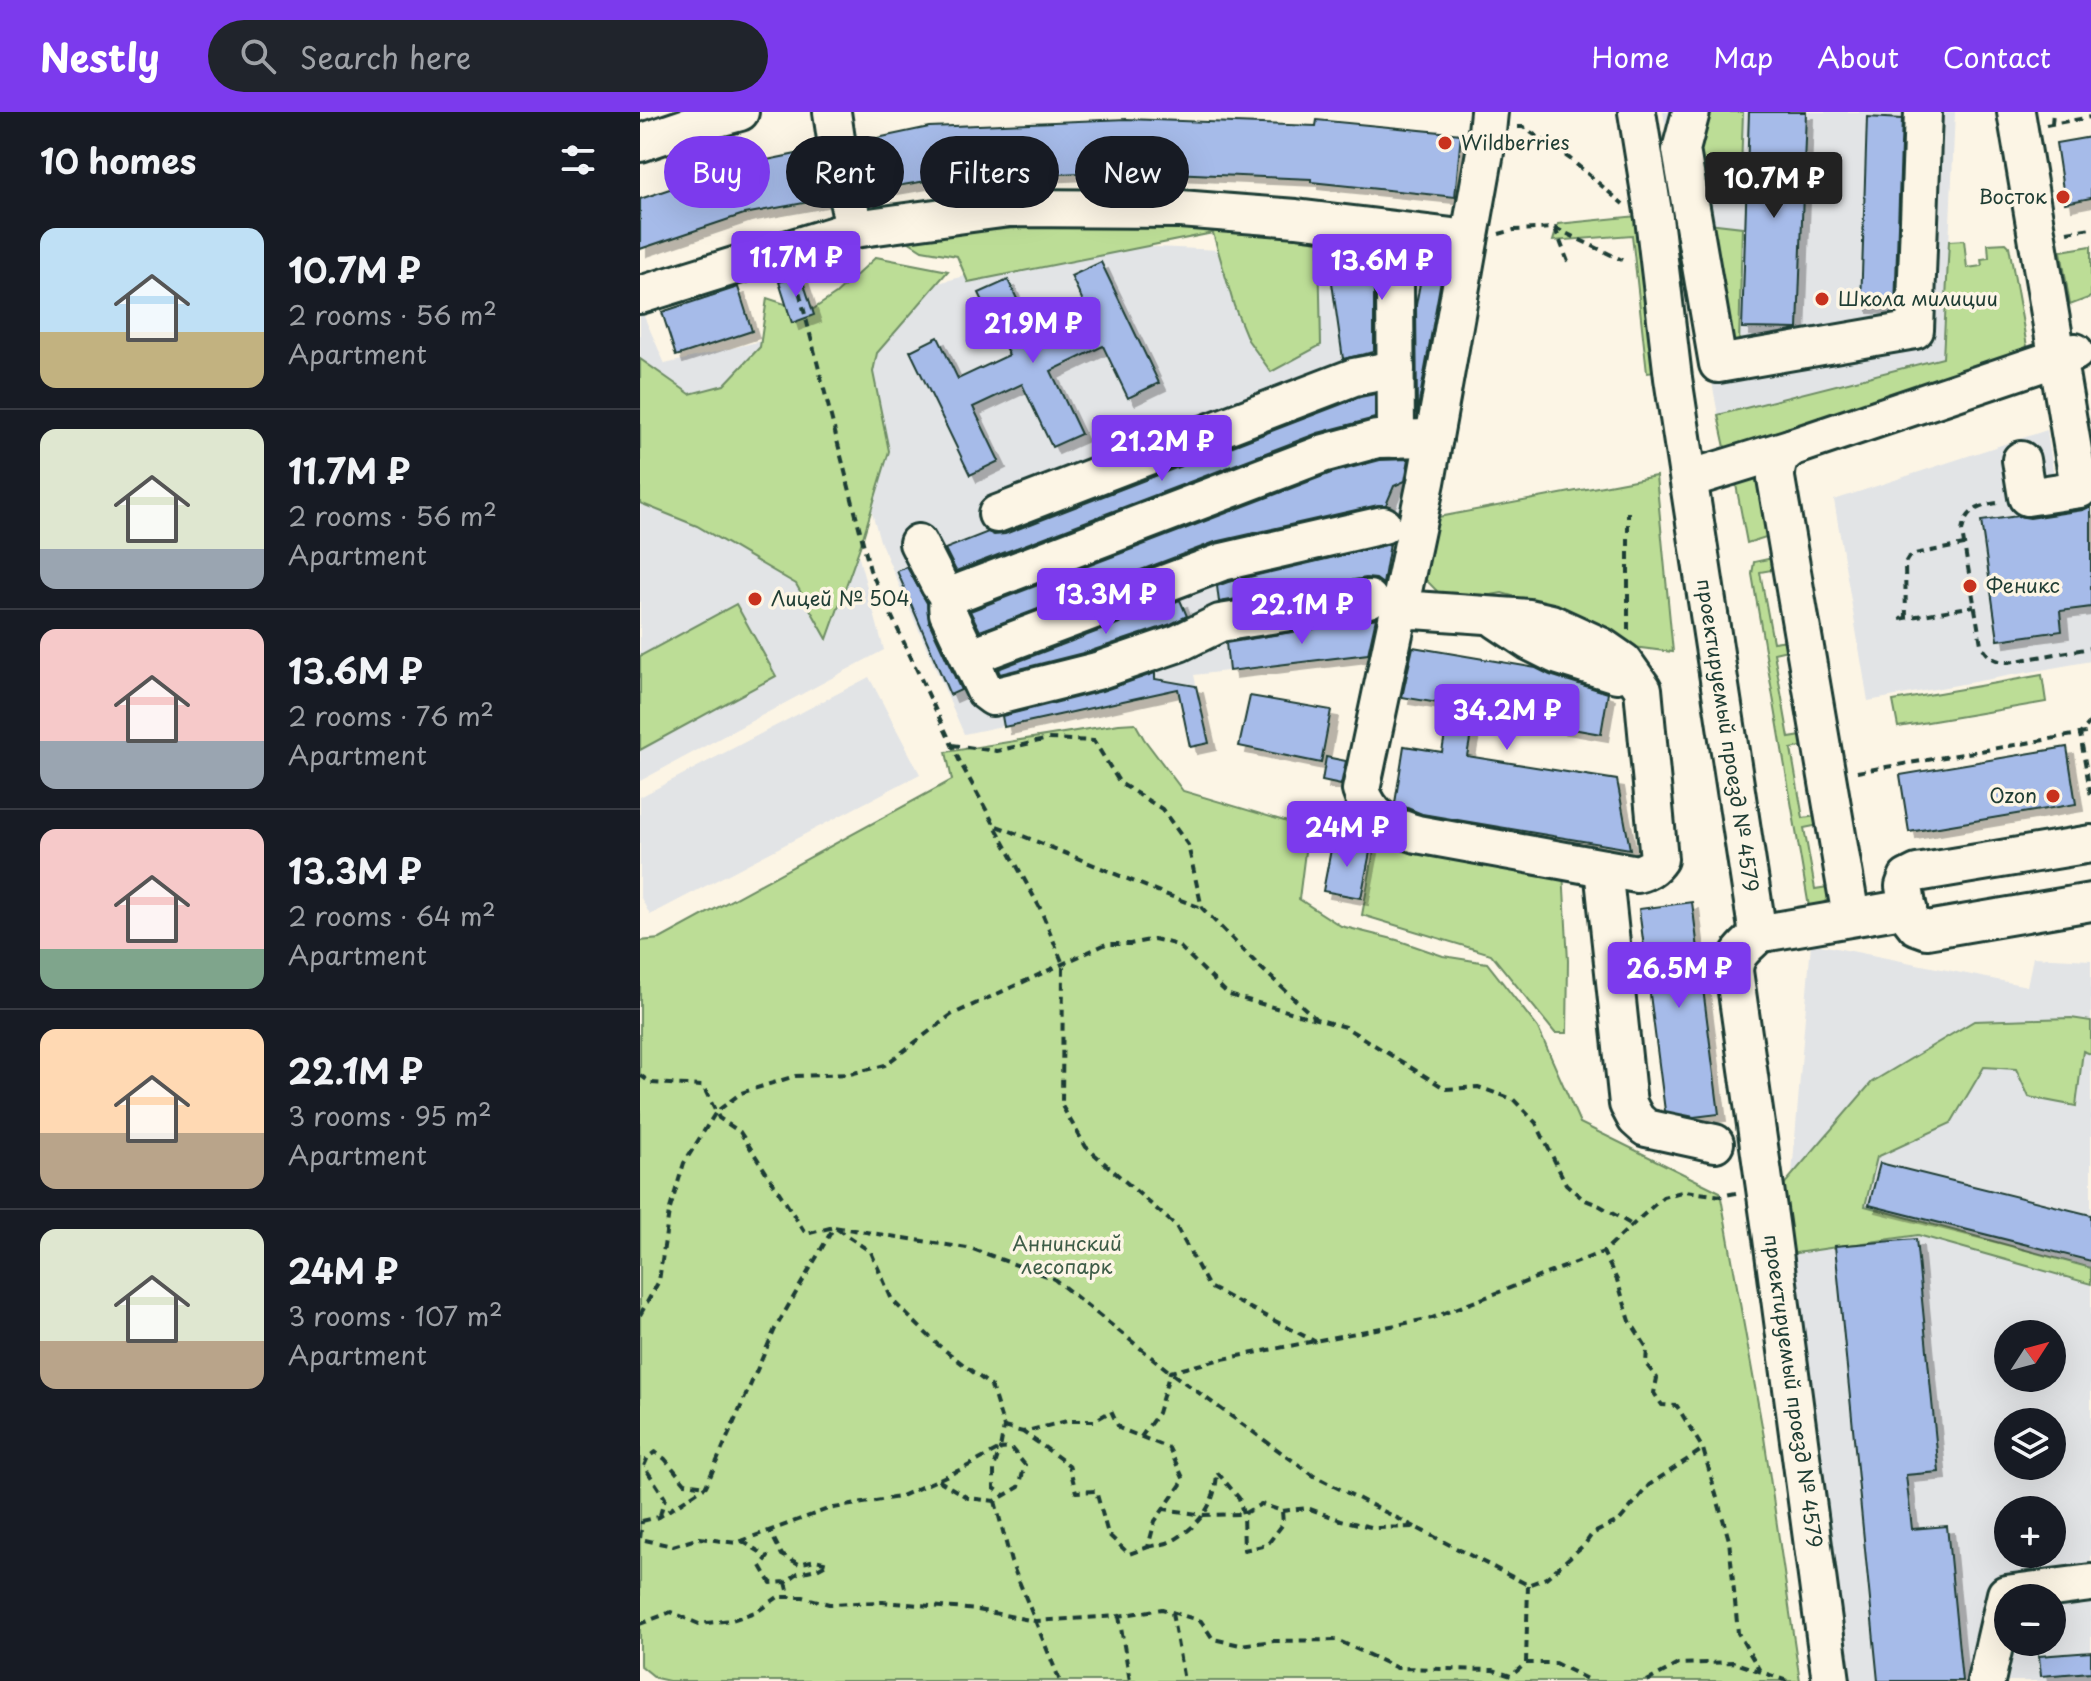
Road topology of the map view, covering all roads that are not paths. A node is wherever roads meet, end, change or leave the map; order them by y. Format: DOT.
graph roads {
  1 [pos="740,112"];
  2 [pos="1637,112"];
  3 [pos="1691,112"];
  4 [pos="1923,112"];
  5 [pos="1489,119"];
  6 [pos="2026,119"];
  7 [pos="640,143"];
  8 [pos="1469,239"];
  9 [pos="1395,284"];
  10 [pos="640,295"];
  11 [pos="2066,355"];
  12 [pos="1396,369"];
  13 [pos="1434,438"];
  14 [pos="1396,439"];
  15 [pos="1793,447"];
  16 [pos="2021,460"];
  17 [pos="1689,479"];
  18 [pos="2085,485"];
  19 [pos="997,514"];
  20 [pos="1383,525"];
  21 [pos="918,543"];
  22 [pos="949,598"];
  23 [pos="1384,604"];
  24 [pos="969,657"];
  25 [pos="2091,844"];
  26 [pos="1603,868"];
  27 [pos="2091,902"];
  28 [pos="1908,908"];
  29 [pos="1851,917"];
  30 [pos="1758,935"];
  31 [pos="1715,1143"];
  32 [pos="2091,1583"];
  33 [pos="1831,1681"];
  34 [pos="1986,1681"];
  1 -- 7 [label="street"];
  2 -- 17 [label="street, проектируемый проезд № 4579"];
  3 -- 4 [label="street"];
  5 -- 8 [label="street"];
  6 -- 11 [label="street"];
  8 -- 10 [label="street"];
  8 -- 13 [label="street"];
  9 -- 12 [label="street"];
  11 -- 15 [label="street"];
  11 -- 18 [label="street"];
  12 -- 14 [label="street"];
  12 -- 19 [label="street"];
  13 -- 14 [label="street"];
  13 -- 23 [label="street"];
  14 -- 22 [label="street"];
  15 -- 17 [label="street"];
  15 -- 29 [label="street"];
  16 -- 18 [label="street"];
  17 -- 30 [label="street, проектируемый проезд № 4579"];
  20 -- 24 [label="street"];
  21 -- 22 [label="street"];
  22 -- 24 [label="street"];
  23 -- 24 [label="street"];
  23 -- 26 [label="street"];
  23 -- 26 [label="street"];
  25 -- 28 [label="street"];
  26 -- 31 [label="street"];
  27 -- 28 [label="street"];
  28 -- 29 [label="street"];
  29 -- 30 [label="street"];
  30 -- 33 [label="street, проектируемый проезд № 4579"];
  32 -- 34 [label="street"];
}
